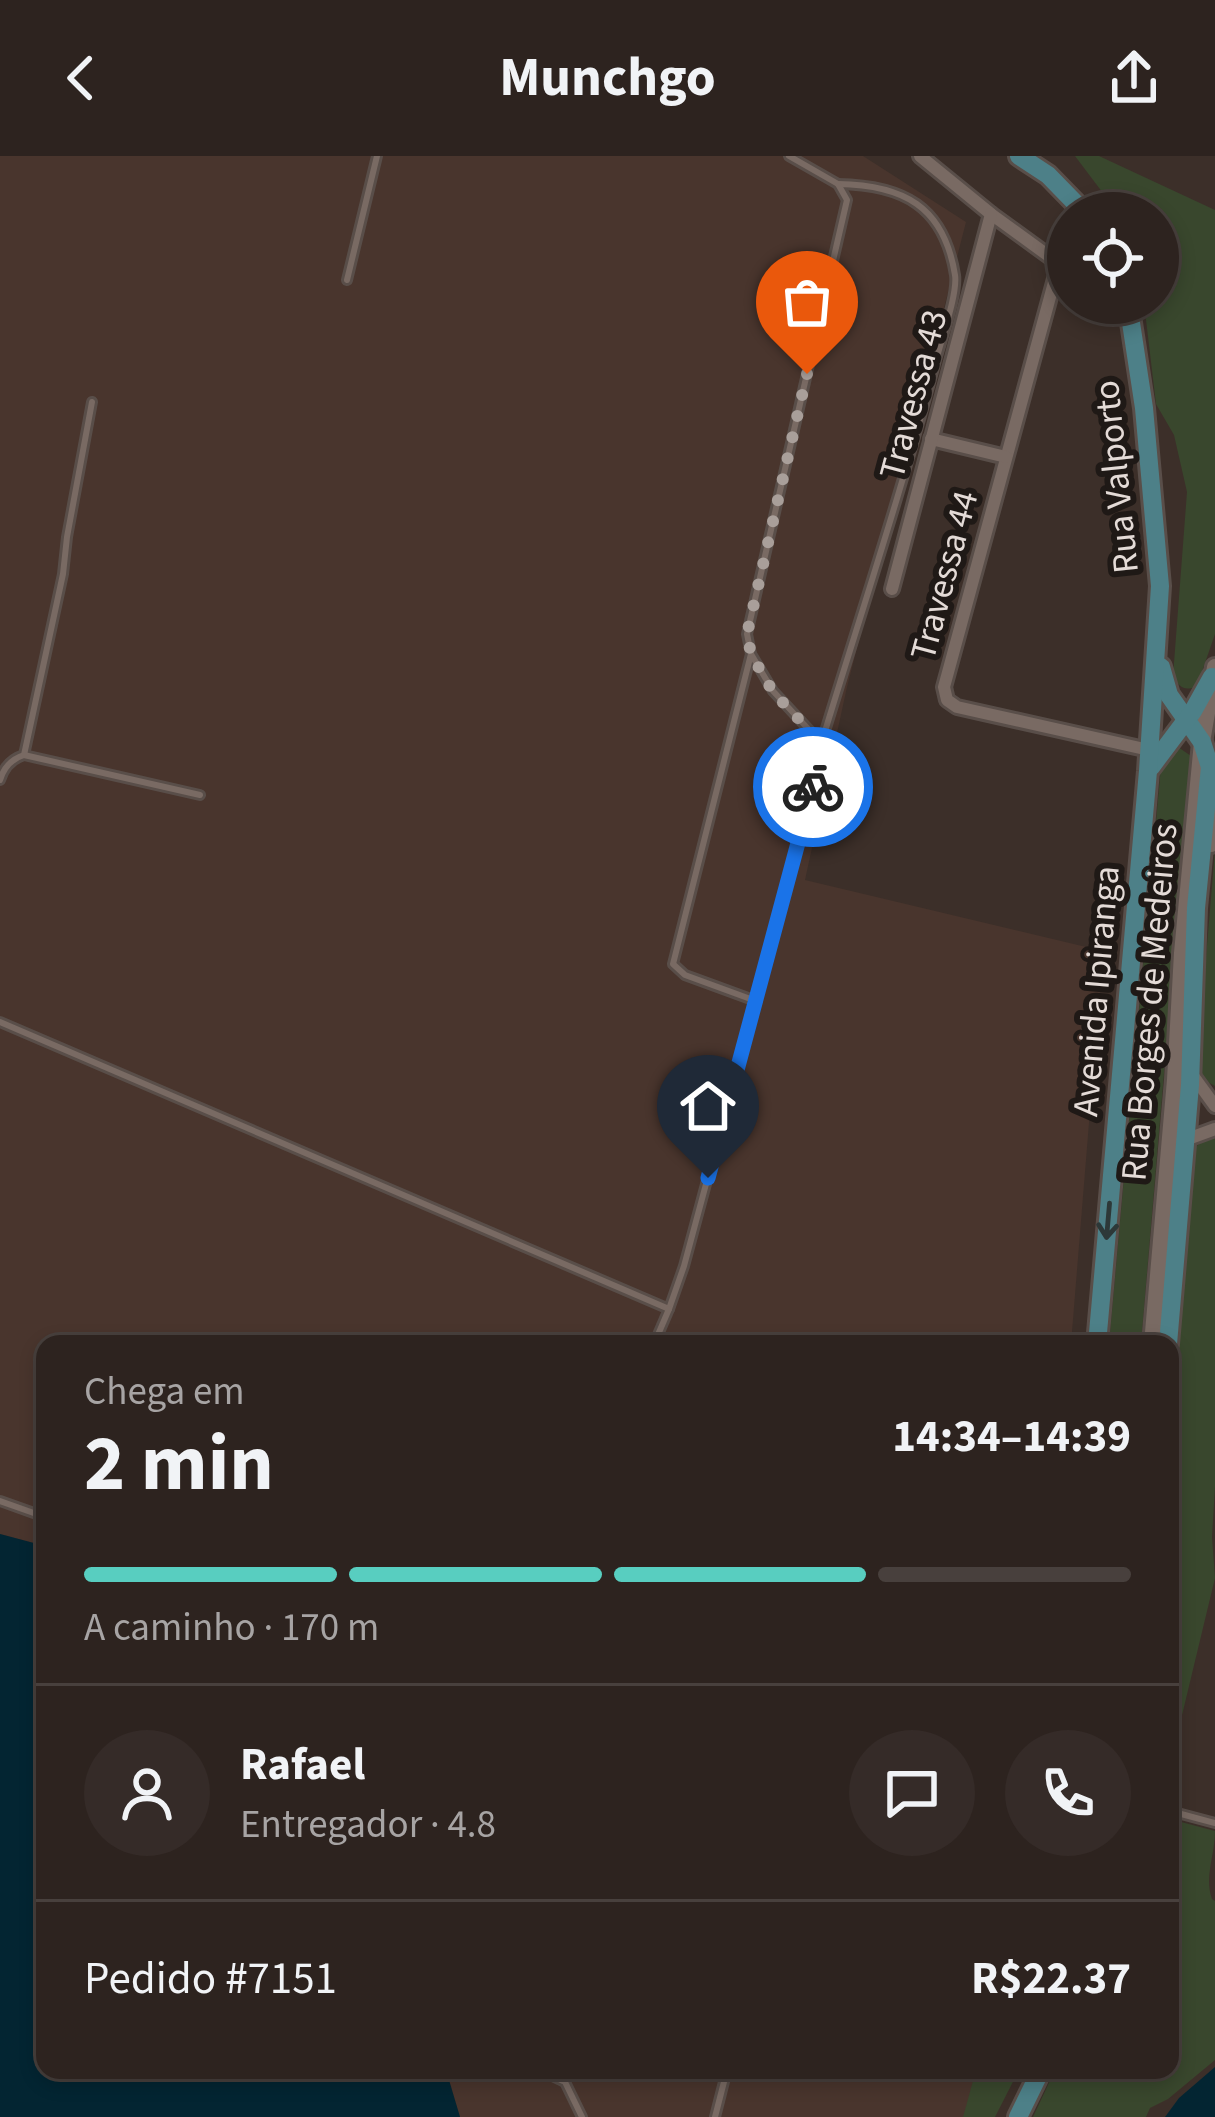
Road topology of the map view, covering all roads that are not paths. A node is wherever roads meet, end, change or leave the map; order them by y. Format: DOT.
graph roads {
  1 [pos="376,156"];
  2 [pos="789,156"];
  3 [pos="920,156"];
  4 [pos="1019,156"];
  5 [pos="1049,166"];
  6 [pos="838,184"];
  7 [pos="1069,192"];
  8 [pos="991,214"];
  9 [pos="1047,255"];
  10 [pos="347,280"];
  11 [pos="1047,323"];
  12 [pos="1131,324"];
  13 [pos="92,402"];
  14 [pos="931,439"];
  15 [pos="1006,457"];
  16 [pos="892,589"];
  17 [pos="1157,644"];
  18 [pos="751,654"];
  19 [pos="1214,672"];
  20 [pos="1187,719"];
  21 [pos="1202,742"];
  22 [pos="1149,750"];
  23 [pos="819,751"];
  24 [pos="24,755"];
  25 [pos="1148,771"];
  26 [pos="0,780"];
  27 [pos="200,795"];
  28 [pos="1215,809"];
  29 [pos="1192,994"];
  30 [pos="755,1000"];
  31 [pos="0,1022"];
  32 [pos="1189,1071"];
  33 [pos="1215,1106"];
  34 [pos="1215,1129"];
  35 [pos="1184,1147"];
  36 [pos="669,1309"];
  37 [pos="658,1335"];
  38 [pos="1098,1335"];
  39 [pos="1161,1335"];
  40 [pos="1161,1335"];
  41 [pos="0,1501"];
  42 [pos="36,1513"];
  43 [pos="1179,1813"];
  44 [pos="1215,1822"];
  45 [pos="559,2079"];
  46 [pos="566,2079"];
  47 [pos="725,2079"];
  48 [pos="1037,2079"];
  49 [pos="565,2082"];
  50 [pos="582,2117"];
  51 [pos="715,2117"];
  52 [pos="1018,2117"];
  1 -- 10 [label="lane"];
  2 -- 6 [label="lane"];
  3 -- 8 [label="street"];
  4 -- 5 [label="main road"];
  5 -- 7 [label="main road"];
  6 -- 18 [label="lane"];
  6 -- 23 [label="lane"];
  8 -- 9 [label="street"];
  8 -- 14 [label="street, Travessa 43"];
  11 -- 15 [label="street, Travessa 44"];
  12 -- 17 [label="main road, Rua Valporto"];
  13 -- 24 [label="lane"];
  14 -- 15 [label="street"];
  14 -- 16 [label="street, Travessa 43"];
  15 -- 22 [label="street, Travessa 44"];
  17 -- 20 [label="main road"];
  17 -- 22 [label="main road, Avenida Ipiranga"];
  18 -- 23 [label="lane"];
  18 -- 30 [label="lane"];
  19 -- 20 [label="main road"];
  19 -- 21 [label="main road, Rua Borges de Medeiros"];
  20 -- 21 [label="main road"];
  20 -- 25 [label="main road"];
  21 -- 29 [label="main road"];
  21 -- 39 [label="main road, Rua Borges de Medeiros"];
  22 -- 25 [label="main road, Avenida Ipiranga"];
  23 -- 30 [label="lane"];
  24 -- 26 [label="lane"];
  24 -- 27 [label="lane"];
  25 -- 38 [label="main road, Avenida Ipiranga, one-way"];
  28 -- 29 [label="main road, Rua Borges de Medeiros"];
  29 -- 32 [label="main road, Rua Borges de Medeiros"];
  30 -- 36 [label="lane"];
  31 -- 36 [label="lane"];
  32 -- 33 [label="street"];
  32 -- 35 [label="main road, Rua Borges de Medeiros"];
  34 -- 35 [label="street"];
  35 -- 40 [label="main road, Rua Borges de Medeiros"];
  36 -- 37 [label="lane"];
  41 -- 42 [label="lane"];
  43 -- 44 [label="lane"];
  45 -- 49 [label="lane"];
  46 -- 49 [label="lane"];
  47 -- 51 [label="lane"];
  48 -- 52 [label="main road"];
  49 -- 50 [label="lane"];
}
